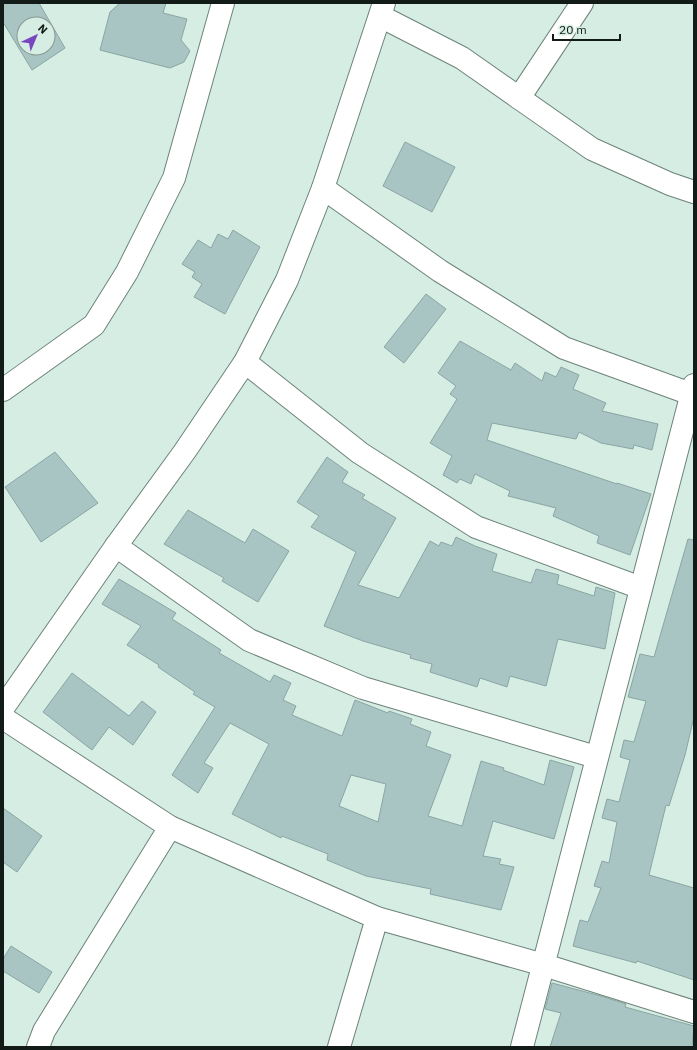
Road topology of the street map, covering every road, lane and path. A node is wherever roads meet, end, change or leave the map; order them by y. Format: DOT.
graph roads {
  1 [pos="223,3"];
  2 [pos="582,3"];
  3 [pos="382,9"];
  4 [pos="519,98"];
  5 [pos="323,188"];
  6 [pos="694,192"];
  7 [pos="245,362"];
  8 [pos="3,390"];
  9 [pos="693,390"];
  10 [pos="116,546"];
  11 [pos="641,588"];
  12 [pos="3,708"];
  13 [pos="3,718"];
  14 [pos="596,757"];
  15 [pos="170,827"];
  16 [pos="377,918"];
  17 [pos="544,965"];
  18 [pos="694,1012"];
  19 [pos="38,1047"];
  20 [pos="339,1047"];
  21 [pos="522,1047"];
  1 -- 8 [label="street"];
  2 -- 4 [label="street"];
  3 -- 4 [label="street"];
  3 -- 5 [label="street"];
  4 -- 6 [label="street"];
  5 -- 7 [label="street"];
  5 -- 9 [label="street"];
  7 -- 10 [label="street"];
  7 -- 11 [label="street"];
  9 -- 11 [label="street"];
  10 -- 12 [label="street"];
  10 -- 14 [label="street"];
  11 -- 14 [label="street"];
  13 -- 15 [label="street"];
  14 -- 17 [label="street"];
  15 -- 16 [label="street"];
  15 -- 19 [label="street"];
  16 -- 17 [label="street"];
  16 -- 20 [label="street"];
  17 -- 18 [label="street"];
  17 -- 21 [label="street"];
}
